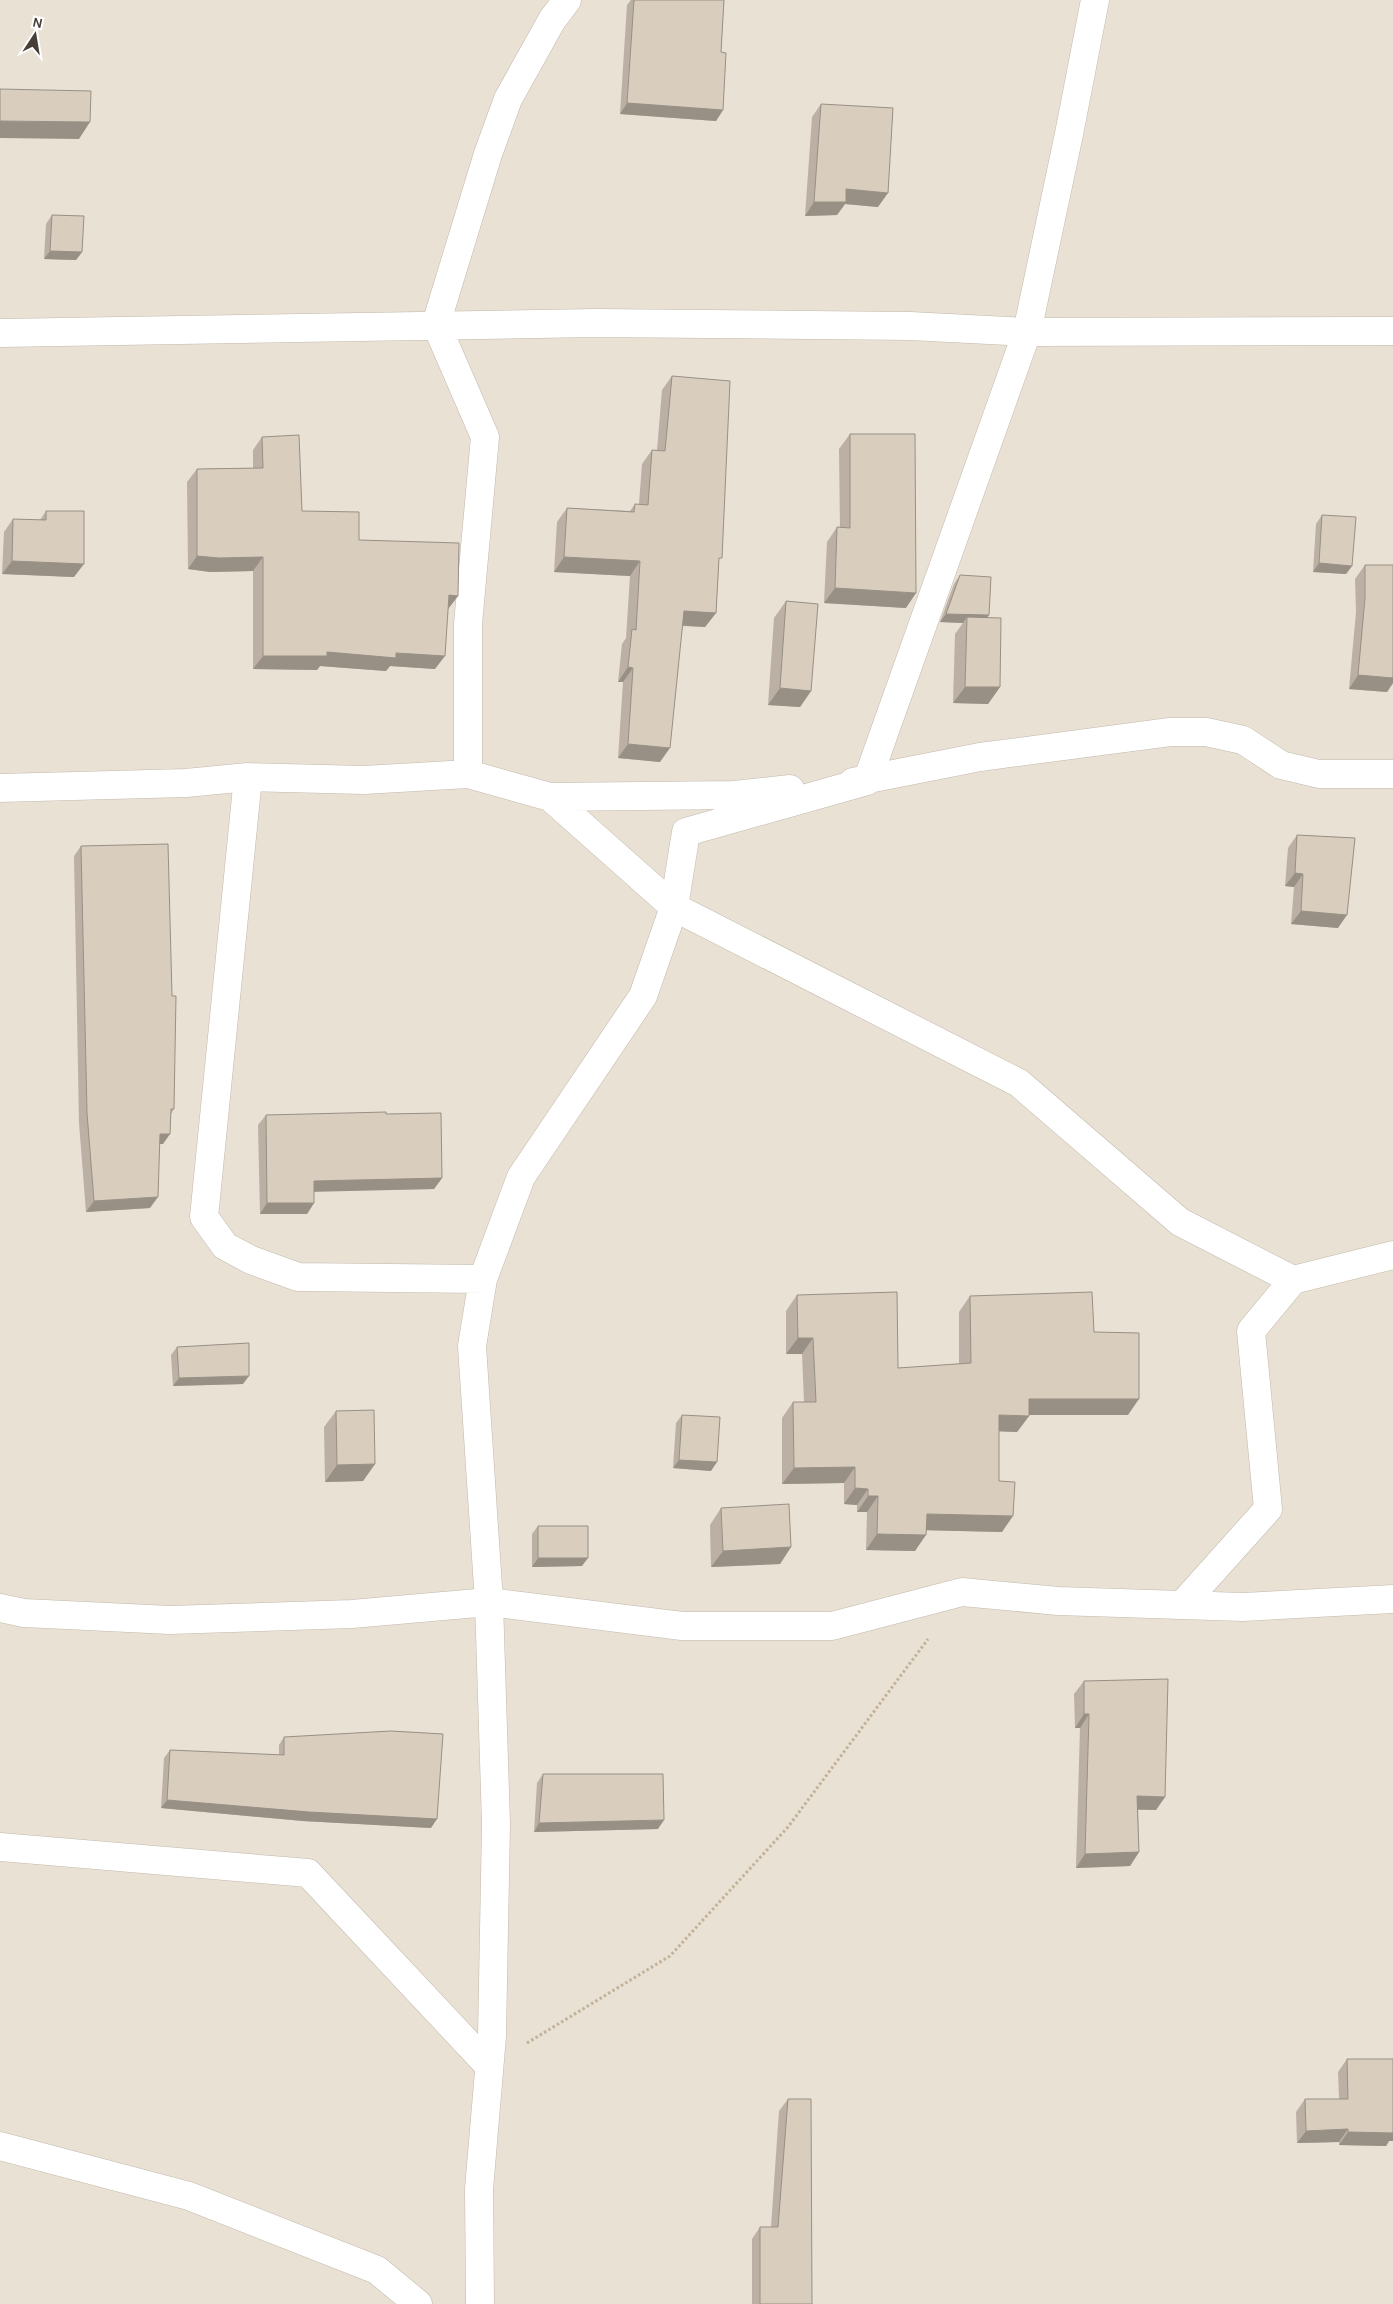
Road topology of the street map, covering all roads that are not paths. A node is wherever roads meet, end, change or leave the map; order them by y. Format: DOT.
graph roads {
  1 [pos="567,0"];
  2 [pos="1095,0"];
  3 [pos="436,324"];
  4 [pos="1393,331"];
  5 [pos="1027,332"];
  6 [pos="0,333"];
  7 [pos="468,774"];
  8 [pos="1393,774"];
  9 [pos="248,777"];
  10 [pos="867,781"];
  11 [pos="0,788"];
  12 [pos="550,797"];
  13 [pos="674,907"];
  14 [pos="1393,1255"];
  15 [pos="483,1278"];
  16 [pos="1293,1280"];
  17 [pos="1393,1599"];
  18 [pos="489,1602"];
  19 [pos="1182,1605"];
  20 [pos="0,1608"];
  21 [pos="0,1847"];
  22 [pos="489,2066"];
  23 [pos="0,2146"];
  24 [pos="418,2304"];
  25 [pos="480,2304"];
  1 -- 3 [label="street"];
  2 -- 5 [label="street"];
  3 -- 5 [label="street"];
  3 -- 6 [label="street"];
  3 -- 7 [label="street"];
  4 -- 5 [label="street"];
  5 -- 10 [label="street"];
  7 -- 9 [label="street"];
  7 -- 12 [label="street"];
  8 -- 10 [label="street"];
  9 -- 11 [label="street"];
  9 -- 15 [label="street"];
  10 -- 12 [label="street"];
  10 -- 13 [label="street"];
  12 -- 13 [label="street"];
  13 -- 15 [label="street"];
  13 -- 16 [label="street"];
  14 -- 16 [label="street"];
  15 -- 18 [label="street"];
  16 -- 19 [label="street"];
  17 -- 19 [label="street"];
  18 -- 19 [label="street"];
  18 -- 20 [label="street"];
  18 -- 22 [label="street"];
  21 -- 22 [label="street"];
  22 -- 25 [label="street"];
  23 -- 24 [label="street"];
}
